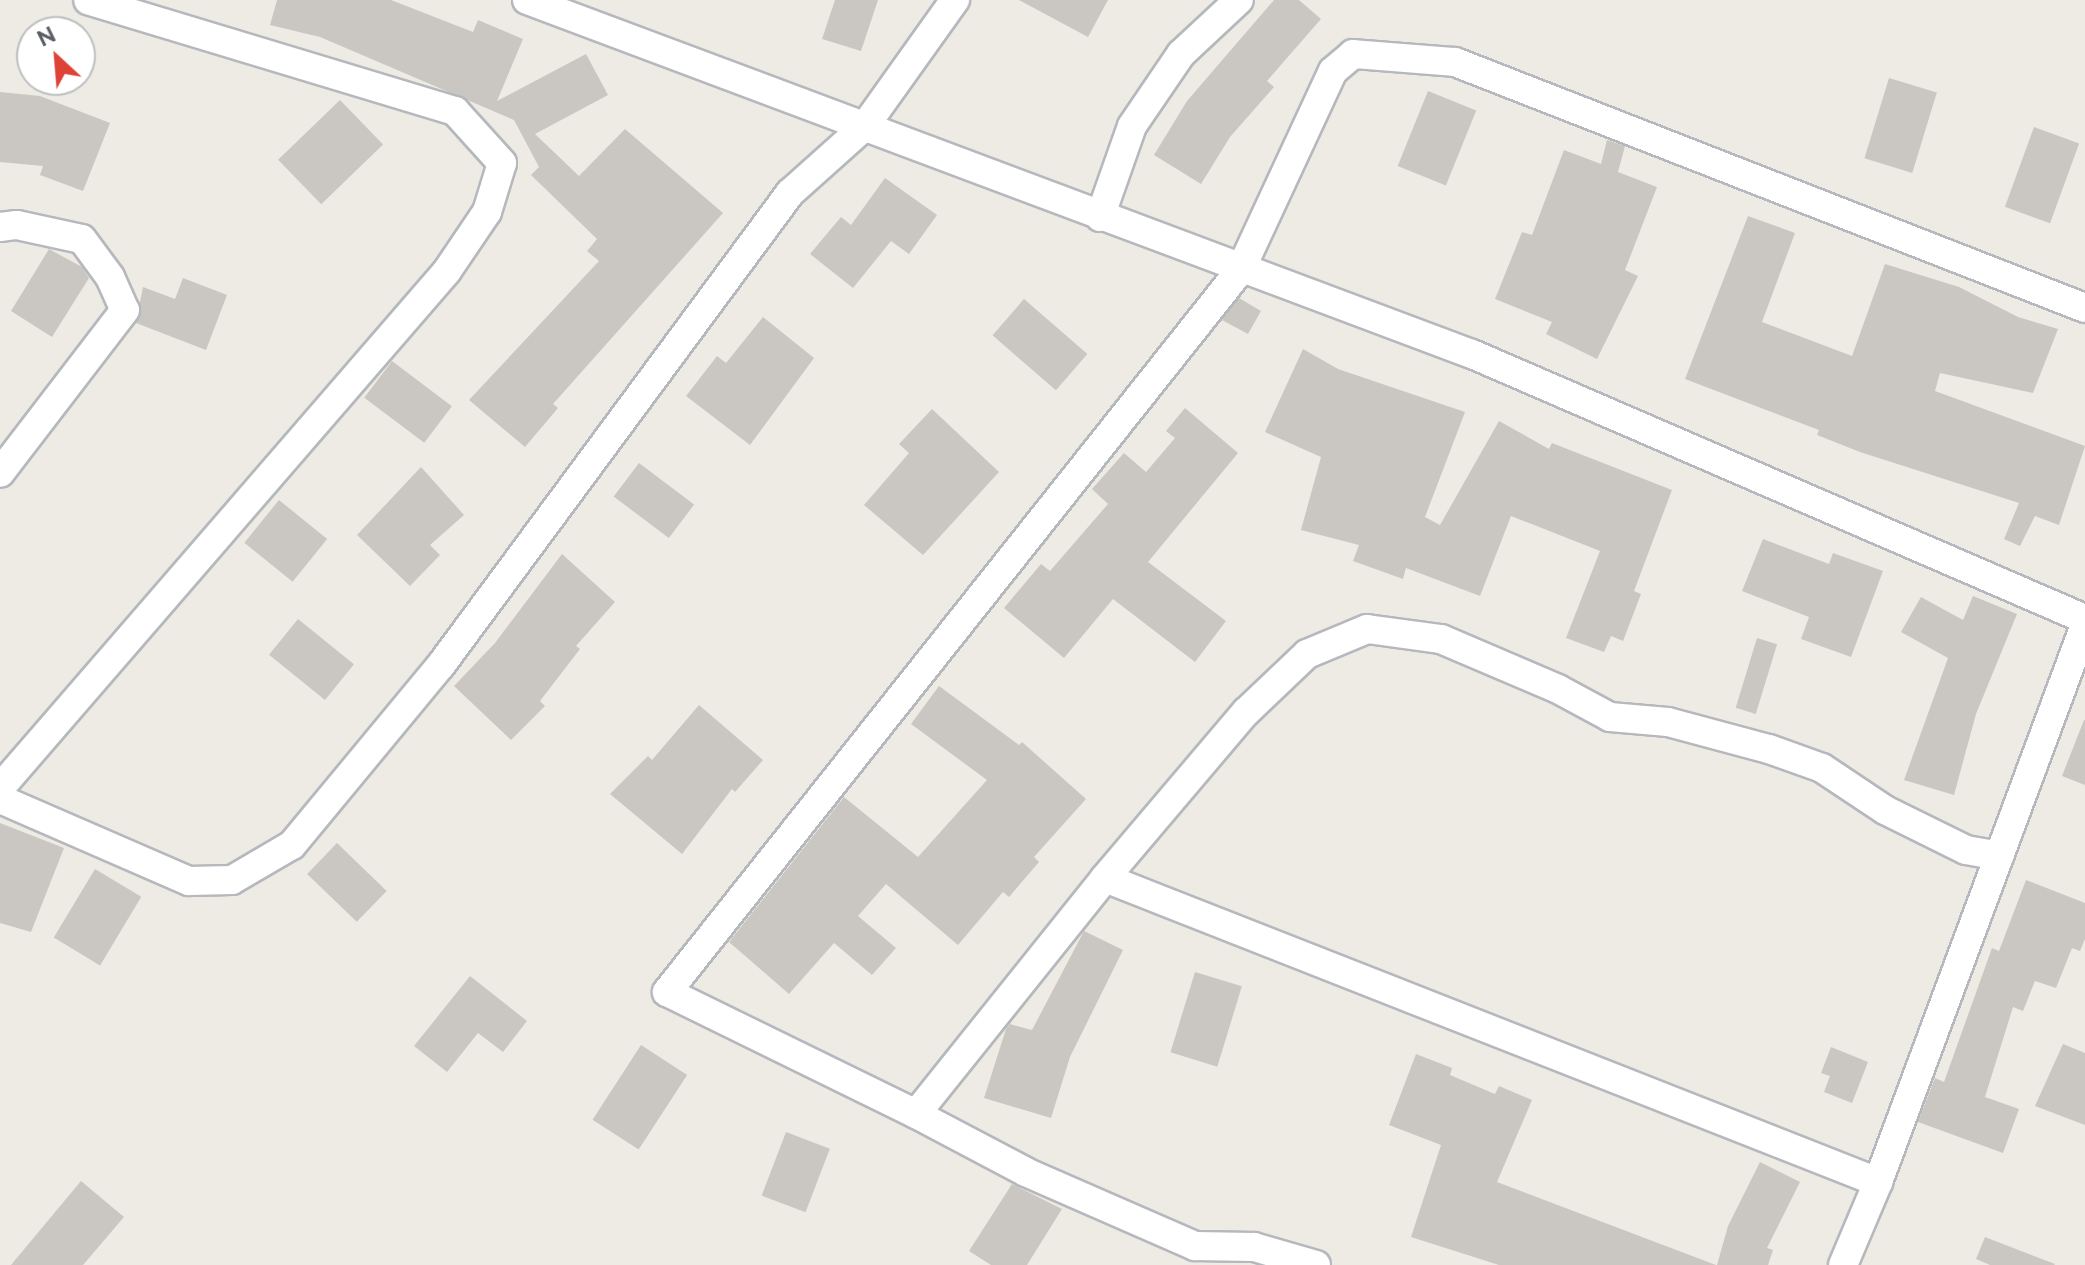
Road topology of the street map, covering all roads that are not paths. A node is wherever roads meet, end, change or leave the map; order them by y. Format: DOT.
graph roads {
  1 [pos="88,0"];
  2 [pos="527,0"];
  3 [pos="955,0"];
  4 [pos="1239,0"];
  5 [pos="865,126"];
  6 [pos="1100,217"];
  7 [pos="0,227"];
  8 [pos="1241,269"];
  9 [pos="2085,308"];
  10 [pos="0,473"];
  11 [pos="2085,622"];
  12 [pos="0,788"];
  13 [pos="0,799"];
  14 [pos="1999,856"];
  15 [pos="1105,878"];
  16 [pos="916,1114"];
  17 [pos="1878,1182"];
  18 [pos="1316,1265"];
  19 [pos="1843,1265"];
  1 -- 12 [label="street"];
  2 -- 5 [label="street"];
  3 -- 5 [label="street"];
  4 -- 6 [label="street"];
  5 -- 6 [label="street"];
  5 -- 13 [label="street"];
  6 -- 8 [label="street"];
  7 -- 10 [label="street"];
  8 -- 9 [label="street"];
  8 -- 11 [label="street"];
  8 -- 16 [label="street"];
  11 -- 14 [label="street"];
  14 -- 15 [label="street"];
  14 -- 17 [label="street"];
  15 -- 16 [label="street"];
  15 -- 17 [label="street"];
  16 -- 18 [label="street"];
  17 -- 19 [label="street"];
}
